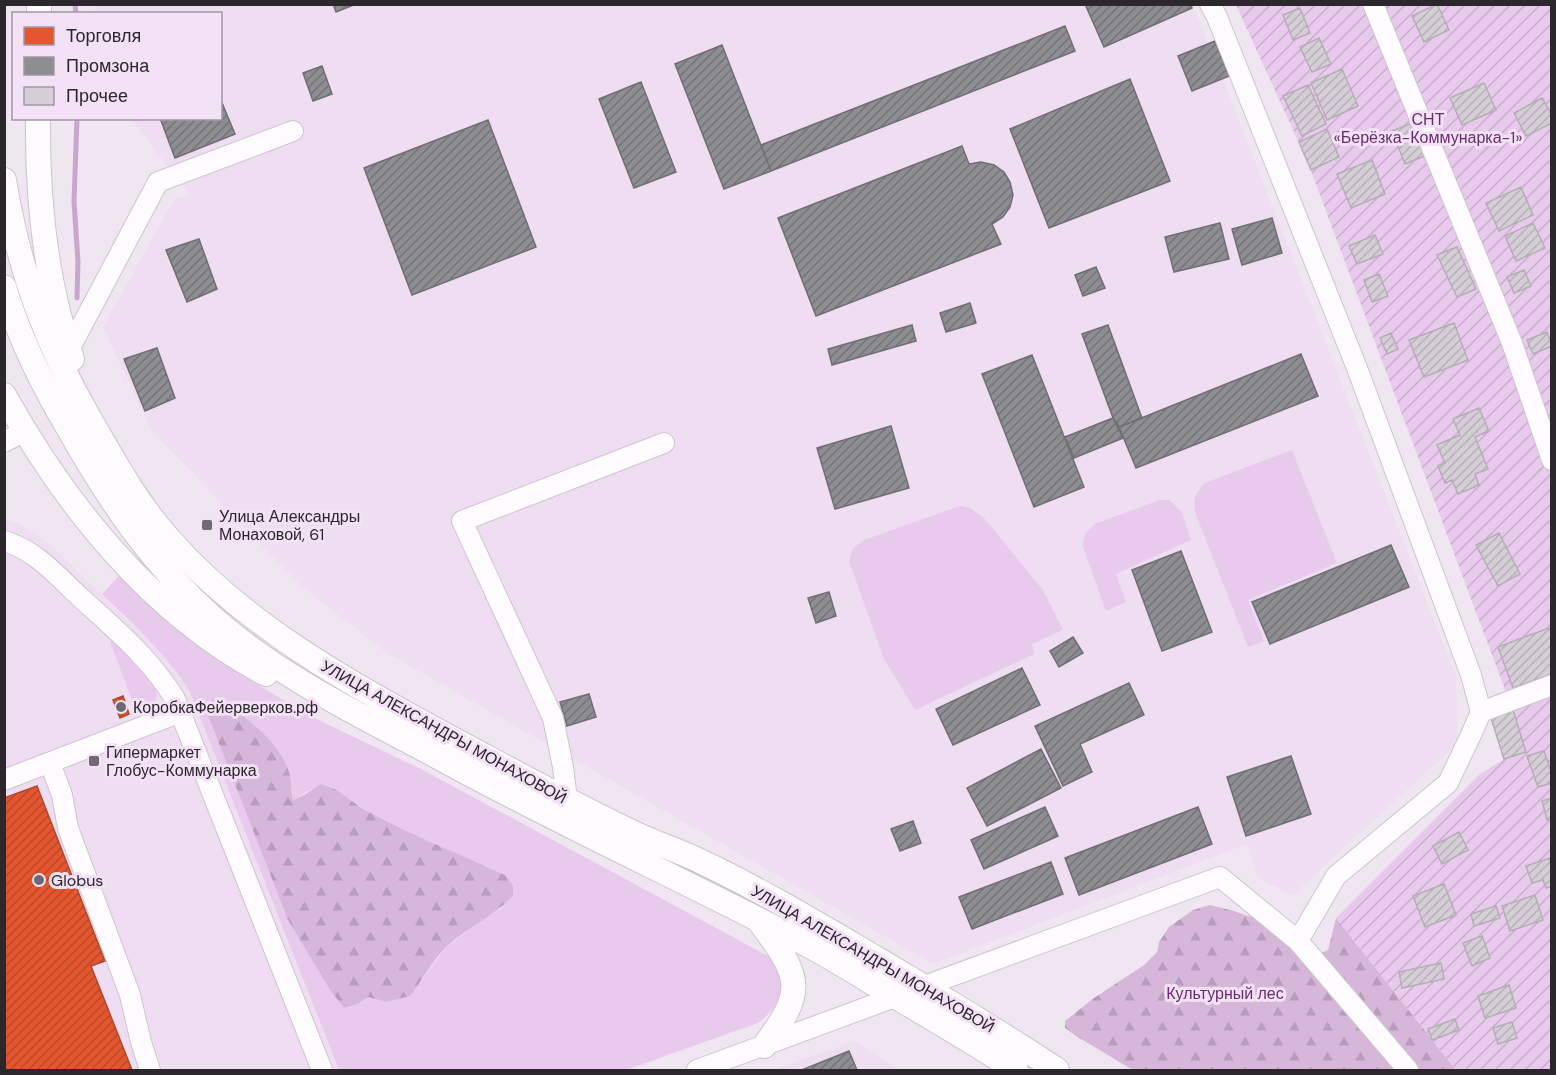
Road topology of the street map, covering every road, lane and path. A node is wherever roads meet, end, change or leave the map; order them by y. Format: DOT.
graph roads {
  1 [pos="1210,4"];
  2 [pos="1373,4"];
  3 [pos="38,120"];
  4 [pos="293,131"];
  5 [pos="4,180"];
  6 [pos="4,287"];
  7 [pos="61,349"];
  8 [pos="4,395"];
  9 [pos="15,437"];
  10 [pos="664,443"];
  11 [pos="1551,460"];
  12 [pos="4,541"];
  13 [pos="1551,685"];
  14 [pos="346,708"];
  15 [pos="181,712"];
  16 [pos="1481,712"];
  17 [pos="50,763"];
  18 [pos="4,780"];
  19 [pos="567,800"];
  20 [pos="759,920"];
  21 [pos="1299,941"];
  22 [pos="924,987"];
  23 [pos="897,997"];
  24 [pos="764,1046"];
  25 [pos="150,1071"];
  26 [pos="322,1071"];
  27 [pos="697,1071"];
  28 [pos="1016,1071"];
  29 [pos="1057,1071"];
  30 [pos="1408,1071"];
  1 -- 16 [label="street"];
  2 -- 11 [label="street"];
  3 -- 7 [label="main road"];
  4 -- 7 [label="street"];
  5 -- 7 [label="main road, УЛИЦА АЛЕКСАНДРЫ МОНАХОВОЙ"];
  6 -- 14 [label="main road, УЛИЦА АЛЕКСАНДРЫ МОНАХОВОЙ"];
  7 -- 19 [label="main road, УЛИЦА АЛЕКСАНДРЫ МОНАХОВОЙ"];
  8 -- 9 [label="main road"];
  9 -- 14 [label="main road"];
  10 -- 19 [label="street"];
  12 -- 15 [label="street"];
  13 -- 16 [label="street"];
  14 -- 20 [label="main road, УЛИЦА АЛЕКСАНДРЫ МОНАХОВОЙ"];
  15 -- 17 [label="street"];
  15 -- 26 [label="street"];
  16 -- 21 [label="street"];
  17 -- 18 [label="street"];
  17 -- 25 [label="street"];
  19 -- 22 [label="main road, УЛИЦА АЛЕКСАНДРЫ МОНАХОВОЙ"];
  20 -- 23 [label="main road, УЛИЦА АЛЕКСАНДРЫ МОНАХОВОЙ"];
  20 -- 24 [label="main road"];
  21 -- 22 [label="street"];
  21 -- 30 [label="street"];
  22 -- 23 [label="street"];
  22 -- 29 [label="main road, УЛИЦА АЛЕКСАНДРЫ МОНАХОВОЙ"];
  23 -- 24 [label="street"];
  23 -- 28 [label="main road, УЛИЦА АЛЕКСАНДРЫ МОНАХОВОЙ"];
  24 -- 27 [label="street"];
}
